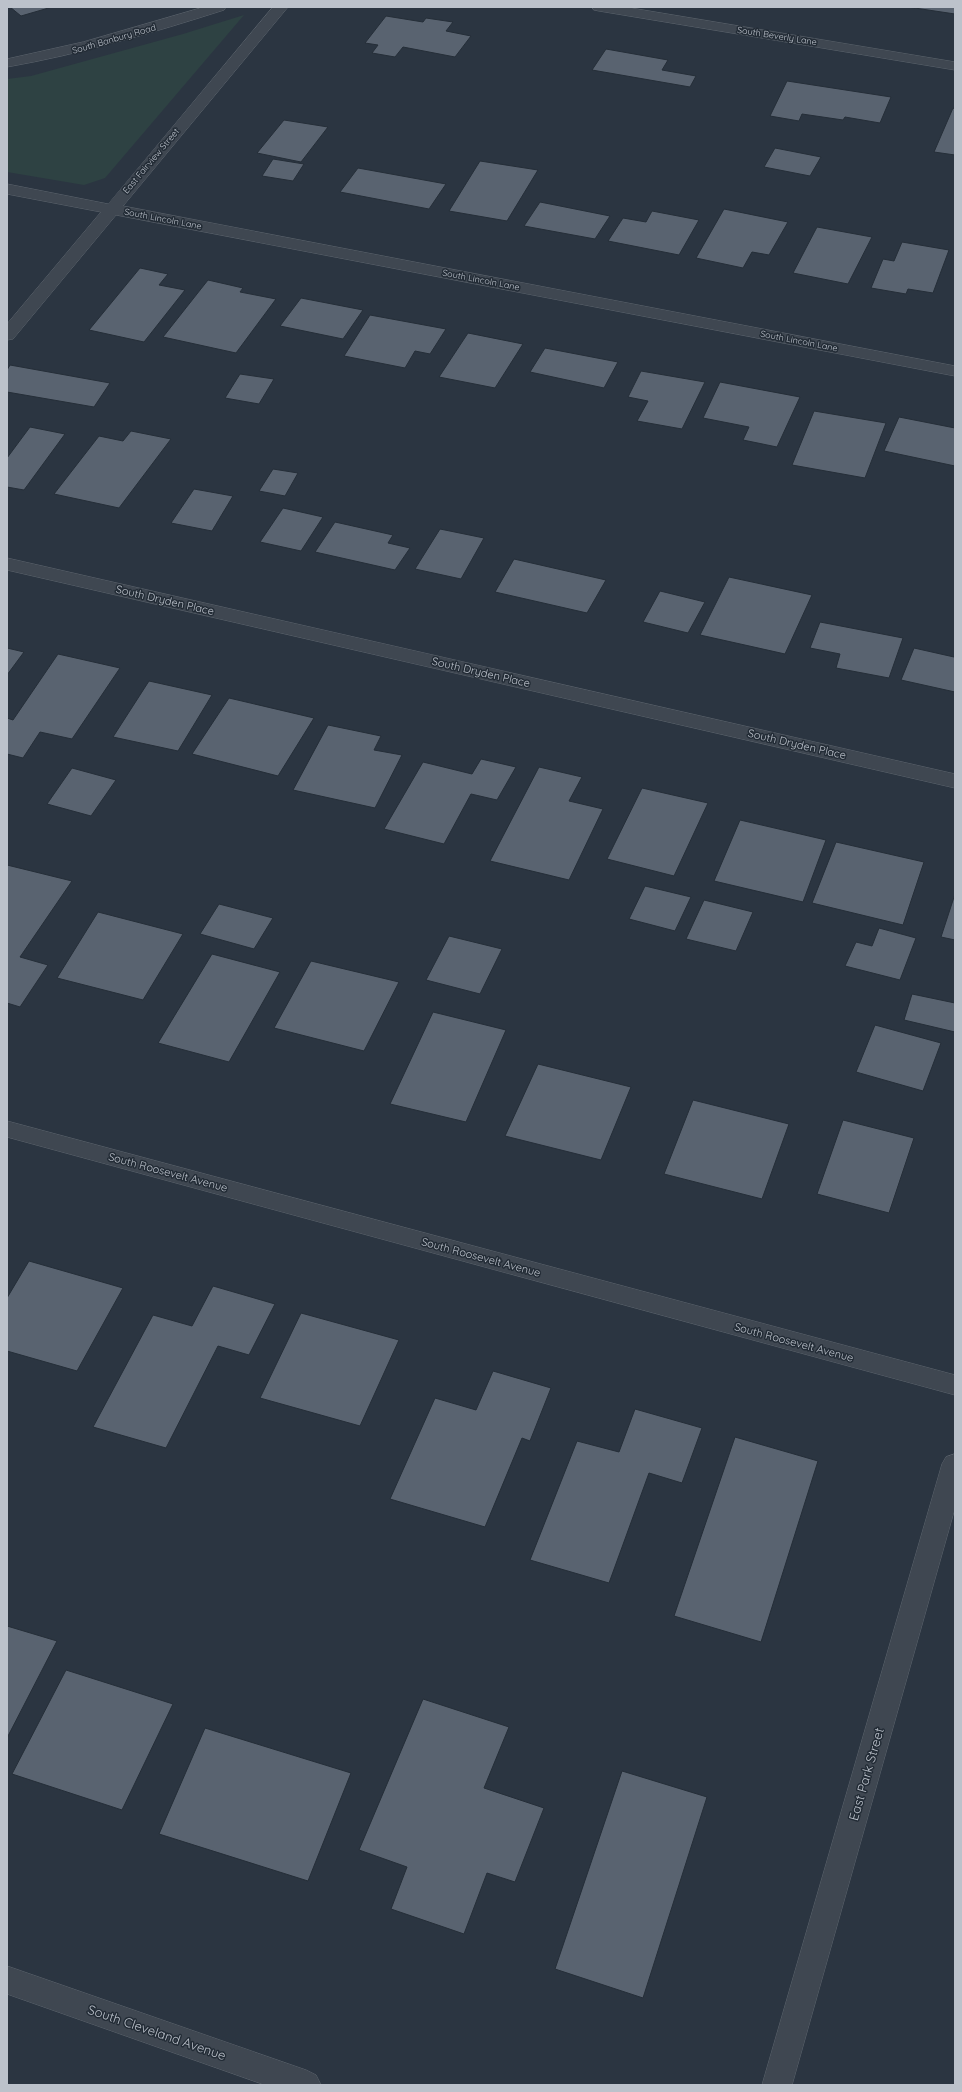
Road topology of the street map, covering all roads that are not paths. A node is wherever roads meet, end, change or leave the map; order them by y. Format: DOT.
graph roads {
  1 [pos="219,7"];
  2 [pos="281,7"];
  3 [pos="599,7"];
  4 [pos="7,63"];
  5 [pos="955,66"];
  6 [pos="7,189"];
  7 [pos="112,209"];
  8 [pos="7,335"];
  9 [pos="955,371"];
  10 [pos="7,564"];
  11 [pos="955,780"];
  12 [pos="7,1129"];
  13 [pos="955,1386"];
  14 [pos="955,1464"];
  15 [pos="7,1980"];
  16 [pos="306,2085"];
  17 [pos="778,2085"];
  1 -- 4 [label="street, South Banbury Road"];
  2 -- 7 [label="street, East Fairview Street"];
  3 -- 5 [label="street, South Beverly Lane"];
  6 -- 7 [label="street, South Lincoln Lane"];
  7 -- 8 [label="street, East Fairview Street"];
  7 -- 9 [label="street, South Lincoln Lane"];
  10 -- 11 [label="street, South Dryden Place"];
  12 -- 13 [label="street, South Roosevelt Avenue"];
  14 -- 17 [label="street, East Park Street"];
  15 -- 16 [label="street, South Cleveland Avenue"];
}
